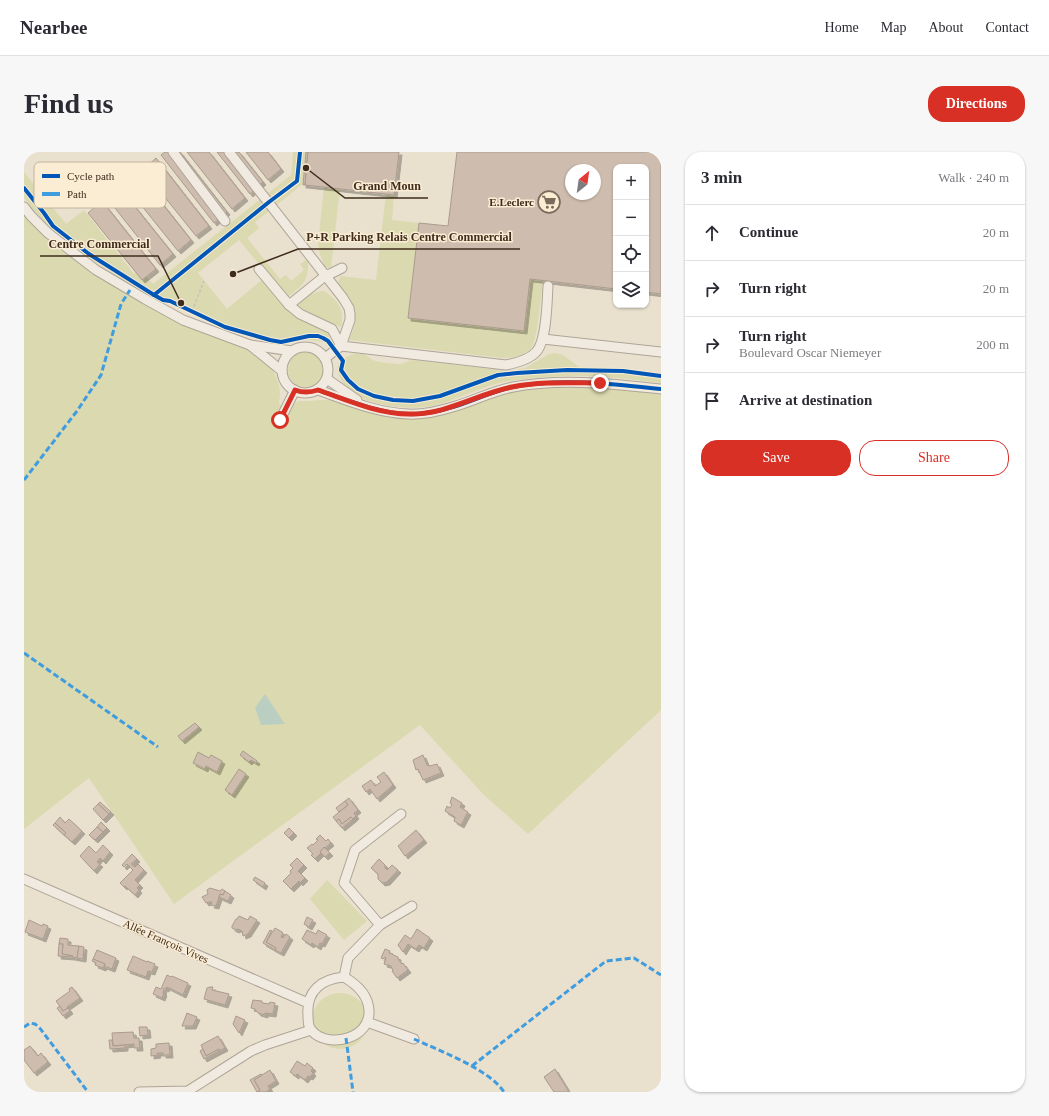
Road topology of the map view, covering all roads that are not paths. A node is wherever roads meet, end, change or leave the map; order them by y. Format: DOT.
graph roads {
  1 [pos="173,152"];
  2 [pos="229,152"];
  3 [pos="24,207"];
  4 [pos="225,221"];
  5 [pos="342,268"];
  6 [pos="259,269"];
  7 [pos="324,276"];
  8 [pos="548,286"];
  9 [pos="288,305"];
  10 [pos="543,339"];
  11 [pos="250,345"];
  12 [pos="341,346"];
  13 [pos="292,351"];
  14 [pos="661,352"];
  15 [pos="325,358"];
  16 [pos="282,371"];
  17 [pos="327,380"];
  18 [pos="295,390"];
  19 [pos="318,390"];
  20 [pos="661,390"];
  21 [pos="366,406"];
  22 [pos="280,420"];
  23 [pos="401,814"];
  24 [pos="24,879"];
  25 [pos="412,906"];
  26 [pos="380,925"];
  27 [pos="344,977"];
  28 [pos="308,1003"];
  29 [pos="367,1022"];
  30 [pos="311,1030"];
  31 [pos="414,1039"];
  32 [pos="139,1092"];
  33 [pos="142,1092"];
  1 -- 4 [label="street"];
  2 -- 7 [label="street"];
  3 -- 11 [label="street"];
  5 -- 7 [label="street"];
  6 -- 9 [label="street"];
  7 -- 9 [label="street"];
  7 -- 12 [label="street"];
  8 -- 10 [label="street"];
  9 -- 12 [label="street"];
  10 -- 12 [label="street"];
  10 -- 14 [label="street"];
  11 -- 13 [label="street"];
  11 -- 16 [label="street"];
  12 -- 15 [label="street"];
  13 -- 15 [label="street"];
  13 -- 16 [label="street"];
  15 -- 17 [label="street"];
  16 -- 18 [label="street"];
  17 -- 19 [label="street"];
  17 -- 21 [label="street"];
  18 -- 19 [label="street"];
  18 -- 22 [label="street"];
  19 -- 21 [label="street"];
  20 -- 21 [label="street"];
  23 -- 26 [label="street"];
  24 -- 28 [label="street, Allée François Vives"];
  25 -- 26 [label="street"];
  26 -- 27 [label="street"];
  27 -- 28 [label="street"];
  27 -- 29 [label="street"];
  28 -- 30 [label="street"];
  29 -- 30 [label="street"];
  29 -- 31 [label="street"];
  30 -- 33 [label="street"];
  32 -- 33 [label="street"];
}
